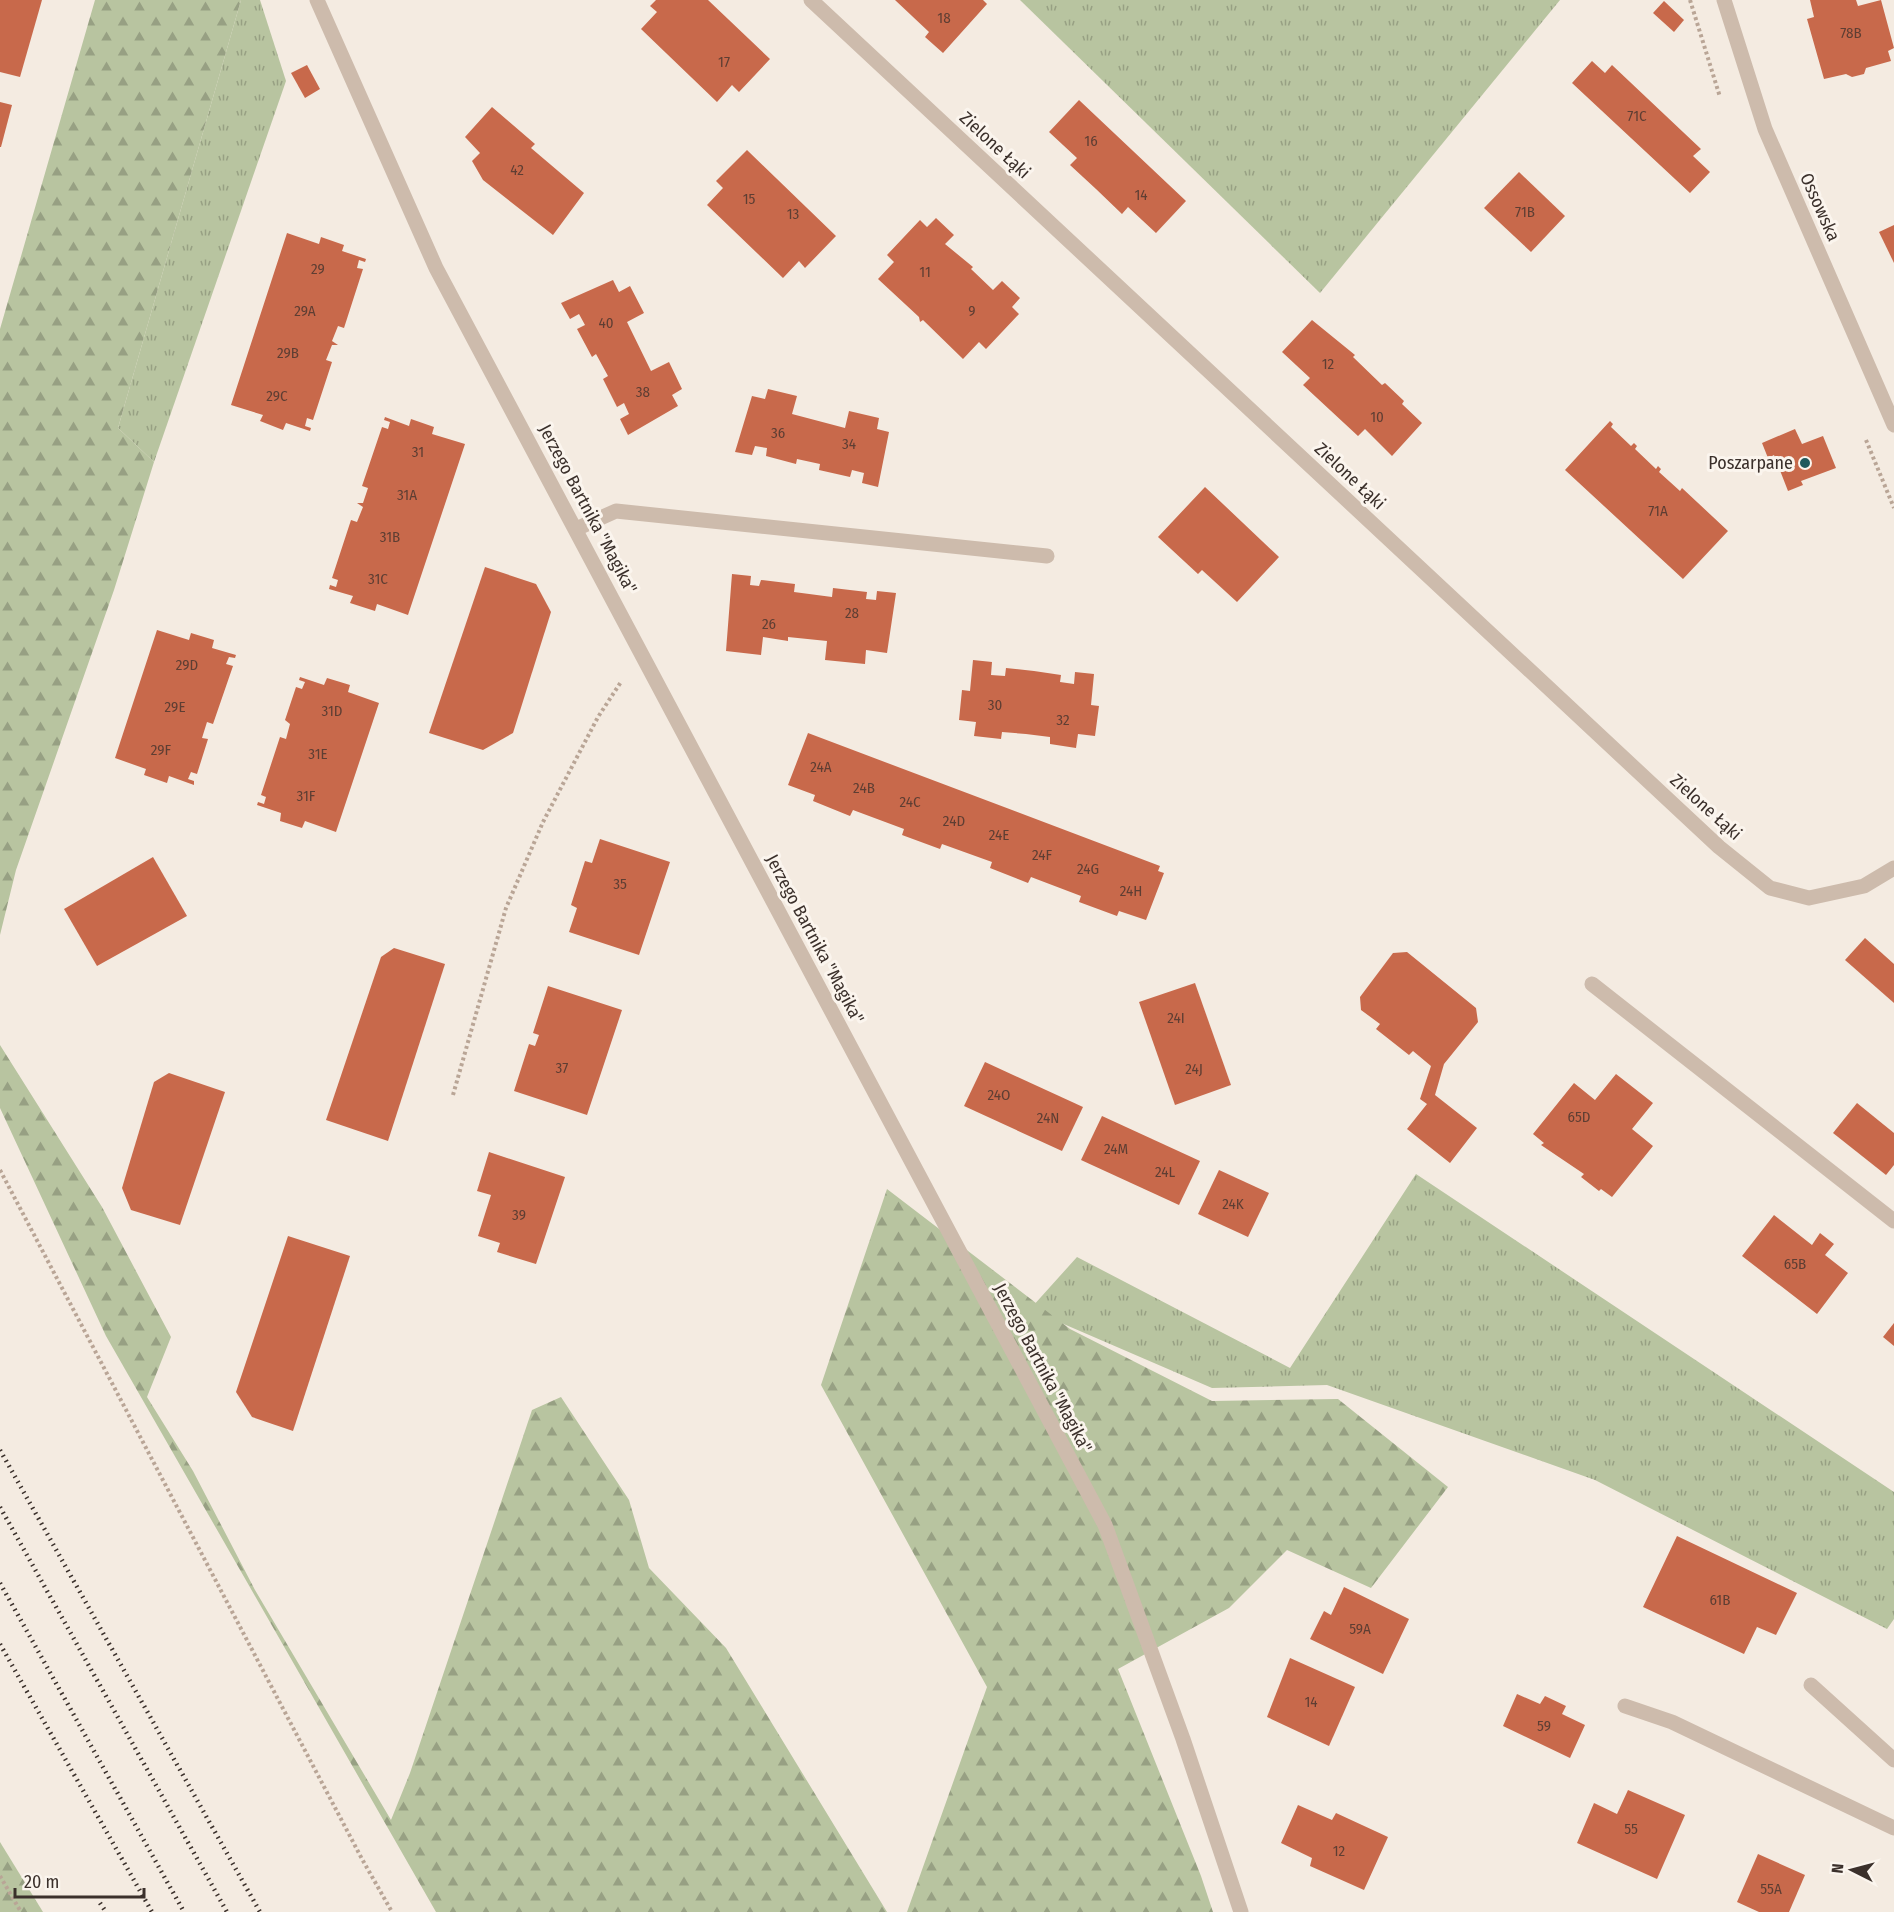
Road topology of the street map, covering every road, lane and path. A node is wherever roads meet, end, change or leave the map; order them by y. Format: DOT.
graph roads {
  1 [pos="316,0"];
  2 [pos="811,0"];
  3 [pos="1724,0"];
  4 [pos="1894,424"];
  5 [pos="576,529"];
  6 [pos="1047,556"];
  7 [pos="640,650"];
  8 [pos="1894,868"];
  9 [pos="1592,984"];
  10 [pos="453,1095"];
  11 [pos="0,1170"];
  12 [pos="1894,1221"];
  13 [pos="1810,1685"];
  14 [pos="1625,1706"];
  15 [pos="1894,1760"];
  16 [pos="1894,1828"];
  17 [pos="0,1876"];
  18 [pos="21,1912"];
  19 [pos="392,1912"];
  20 [pos="1241,1912"];
  1 -- 5 [label="street, Jerzego Bartnika \"Magika\""];
  2 -- 8 [label="street, Zielone Łąki"];
  3 -- 4 [label="street, Ossowska"];
  5 -- 6 [label="street"];
  5 -- 7 [label="street, Jerzego Bartnika \"Magika\""];
  7 -- 10 [label="path"];
  7 -- 20 [label="street, Jerzego Bartnika \"Magika\""];
  9 -- 12 [label="street"];
  11 -- 19 [label="path"];
  13 -- 15 [label="street"];
  14 -- 16 [label="street"];
  17 -- 18 [label="path"];
}
